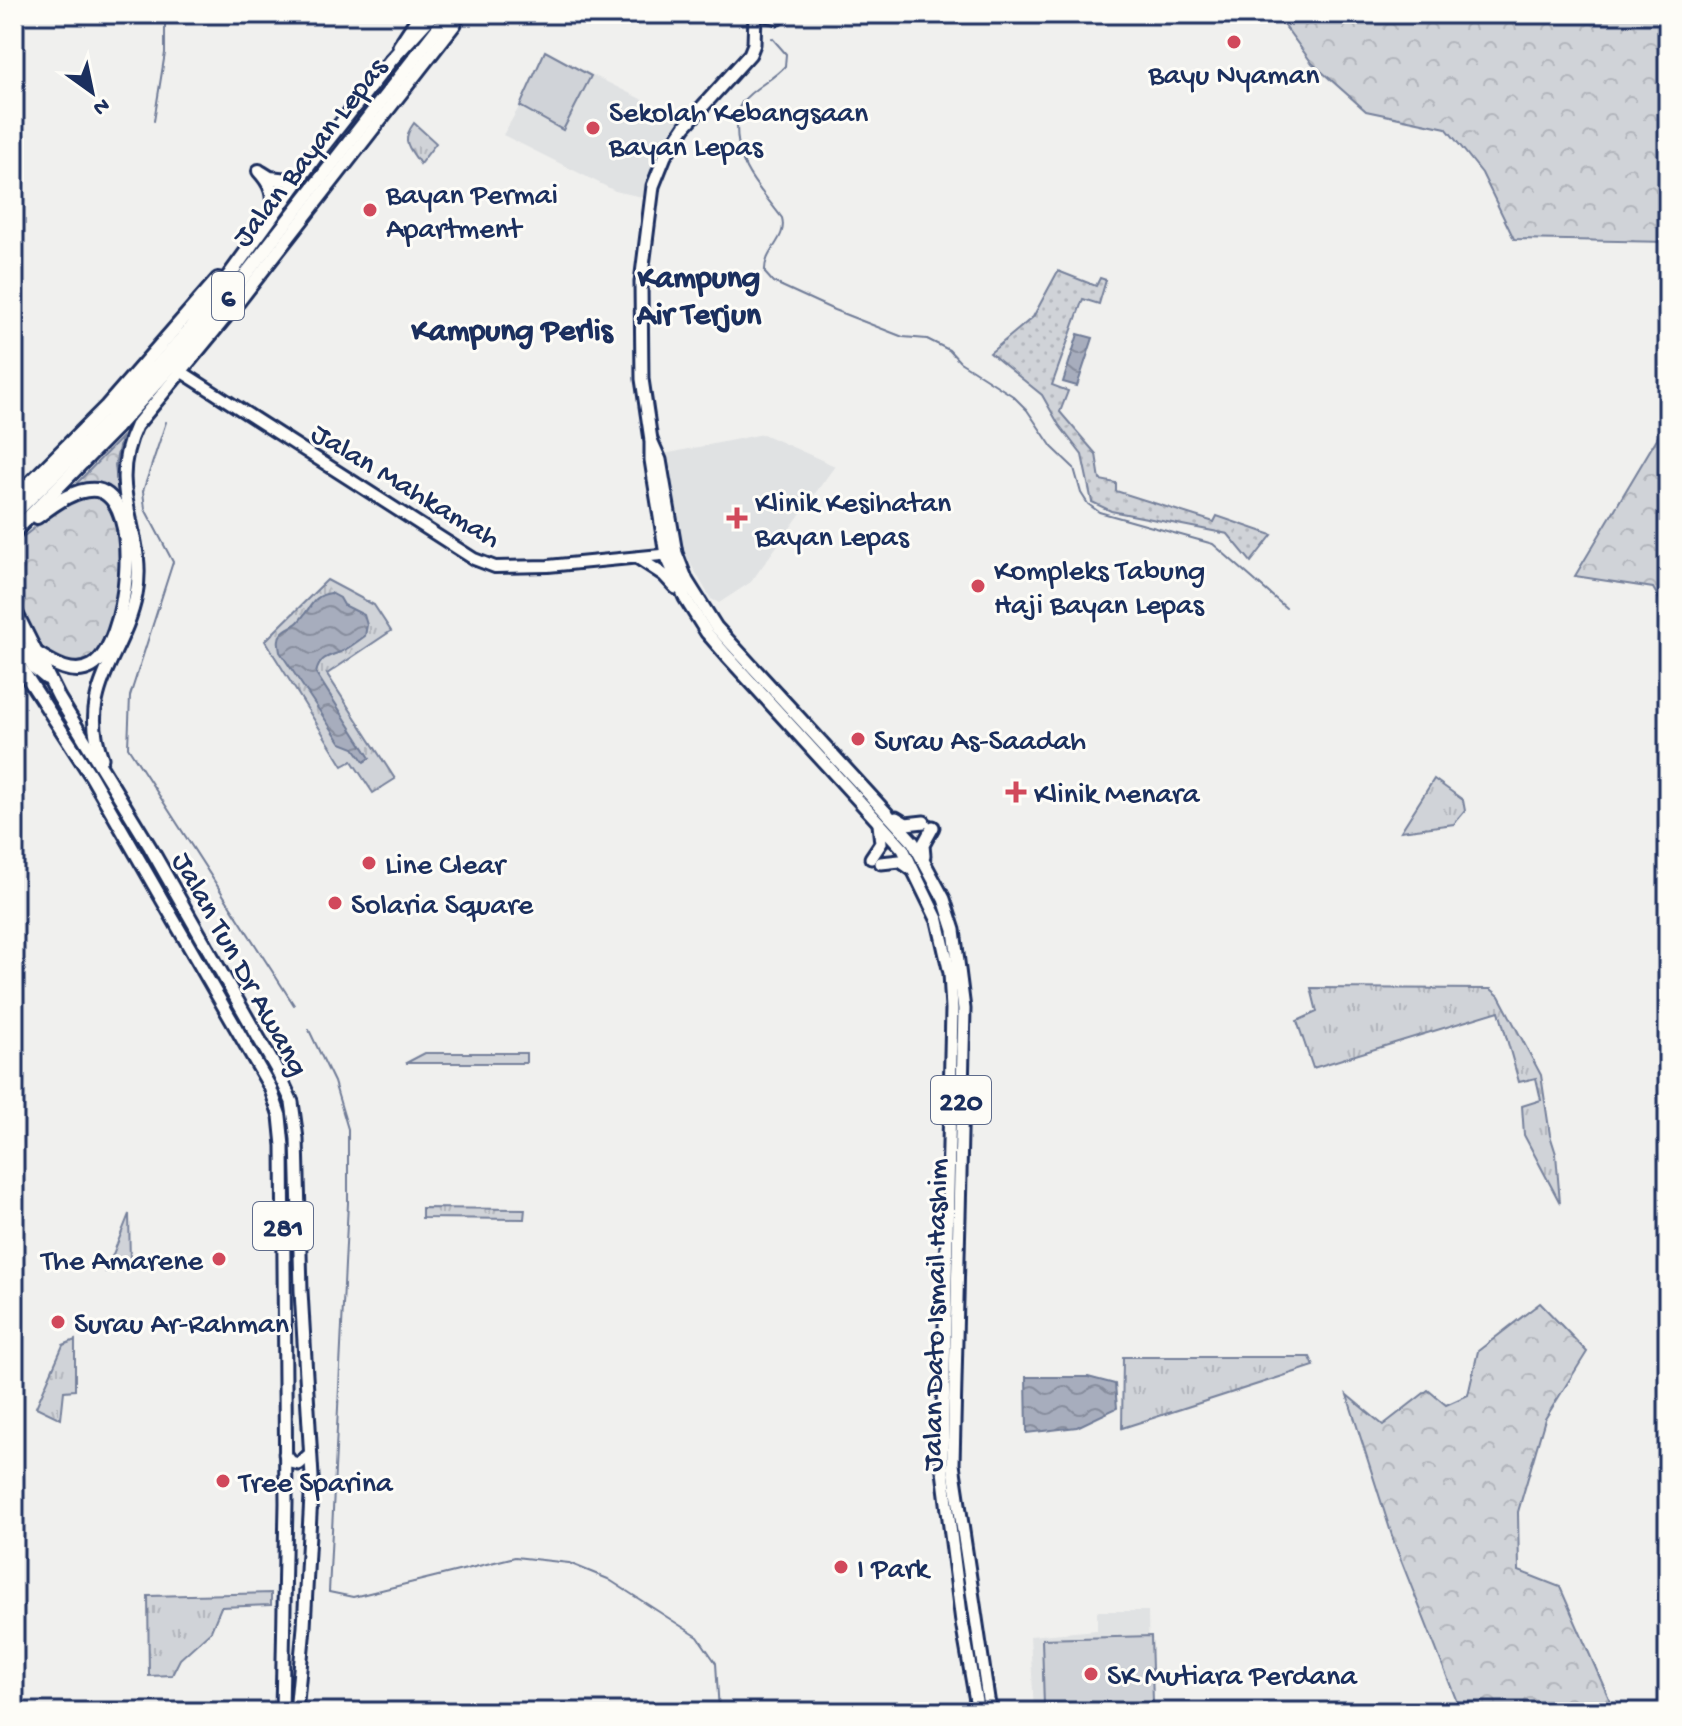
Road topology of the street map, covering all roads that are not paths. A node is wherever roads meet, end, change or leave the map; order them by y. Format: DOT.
graph roads {
  1 [pos="420,14"];
  2 [pos="433,14"];
  3 [pos="449,14"];
  4 [pos="463,14"];
  5 [pos="755,14"];
  6 [pos="762,14"];
  7 [pos="778,18"];
  8 [pos="391,60"];
  9 [pos="403,72"];
  10 [pos="297,181"];
  11 [pos="273,213"];
  12 [pos="246,252"];
  13 [pos="182,372"];
  14 [pos="112,424"];
  15 [pos="14,499"];
  16 [pos="14,514"];
  17 [pos="14,533"];
  18 [pos="671,554"];
  19 [pos="638,558"];
  20 [pos="685,598"];
  21 [pos="14,608"];
  22 [pos="14,634"];
  23 [pos="36,653"];
  24 [pos="14,657"];
  25 [pos="48,679"];
  26 [pos="117,792"];
  27 [pos="892,816"];
  28 [pos="878,823"];
  29 [pos="926,864"];
  30 [pos="916,873"];
  31 [pos="285,1454"];
  32 [pos="310,1454"];
  33 [pos="312,1502"];
  34 [pos="286,1503"];
  35 [pos="282,1712"];
  36 [pos="296,1712"];
  37 [pos="978,1712"];
  38 [pos="990,1712"];
  1 -- 8 [label="main road, Jalan Bayan Lepas"];
  2 -- 8 [label="highway, Jalan Bayan Lepas / 6"];
  3 -- 9 [label="highway, Jalan Bayan Lepas / 6"];
  4 -- 9 [label="highway"];
  4 -- 13 [label="main road"];
  5 -- 18 [label="main road, Jalan Dato Ismail Hashim / 220"];
  6 -- 7 [label="main road"];
  8 -- 10 [label="highway, Jalan Bayan Lepas / 6"];
  9 -- 14 [label="highway, Jalan Bayan Lepas / 6"];
  10 -- 11 [label="highway, Jalan Bayan Lepas / 6"];
  10 -- 11 [label="highway"];
  11 -- 12 [label="highway, Jalan Bayan Lepas / 6"];
  12 -- 14 [label="highway, Jalan Bayan Lepas / 6"];
  12 -- 15 [label="highway"];
  13 -- 19 [label="main road, Jalan Mahkamah"];
  13 -- 26 [label="main road"];
  14 -- 16 [label="highway, Jalan Bayan Lepas / 6"];
  14 -- 17 [label="highway, Jalan Bayan Lepas / 6"];
  17 -- 23 [label="highway"];
  18 -- 19 [label="main road, Jalan Mahkamah"];
  18 -- 20 [label="main road, Jalan Dato Ismail Hashim / 220"];
  18 -- 27 [label="main road, Jalan Dato Ismail Hashim / 220"];
  19 -- 20 [label="main road"];
  20 -- 28 [label="main road, Jalan Dato Ismail Hashim / 220"];
  21 -- 23 [label="main road, Jalan Tun Dr Awang / 281"];
  22 -- 25 [label="main road"];
  23 -- 25 [label="main road, Jalan Tun Dr Awang / 281"];
  24 -- 31 [label="main road, Jalan Tun Dr Awang / 281"];
  25 -- 26 [label="main road, Jalan Tun Dr Awang / 281"];
  26 -- 32 [label="main road, Jalan Tun Dr Awang / 281"];
  27 -- 29 [label="main road, Jalan Dato Ismail Hashim / 220"];
  27 -- 29 [label="main road"];
  28 -- 30 [label="main road, Jalan Dato Ismail Hashim / 220"];
  28 -- 30 [label="main road"];
  29 -- 38 [label="main road, Jalan Dato Ismail Hashim / 220"];
  30 -- 37 [label="main road, Jalan Dato Ismail Hashim / 220"];
  31 -- 32 [label="main road"];
  31 -- 34 [label="main road, Jalan Tun Dr Awang / 281"];
  32 -- 33 [label="main road, Jalan Tun Dr Awang / 281"];
  33 -- 34 [label="main road"];
  33 -- 36 [label="main road, Jalan Tun Dr Awang / 281"];
  34 -- 35 [label="main road, Jalan Tun Dr Awang / 281"];
}
